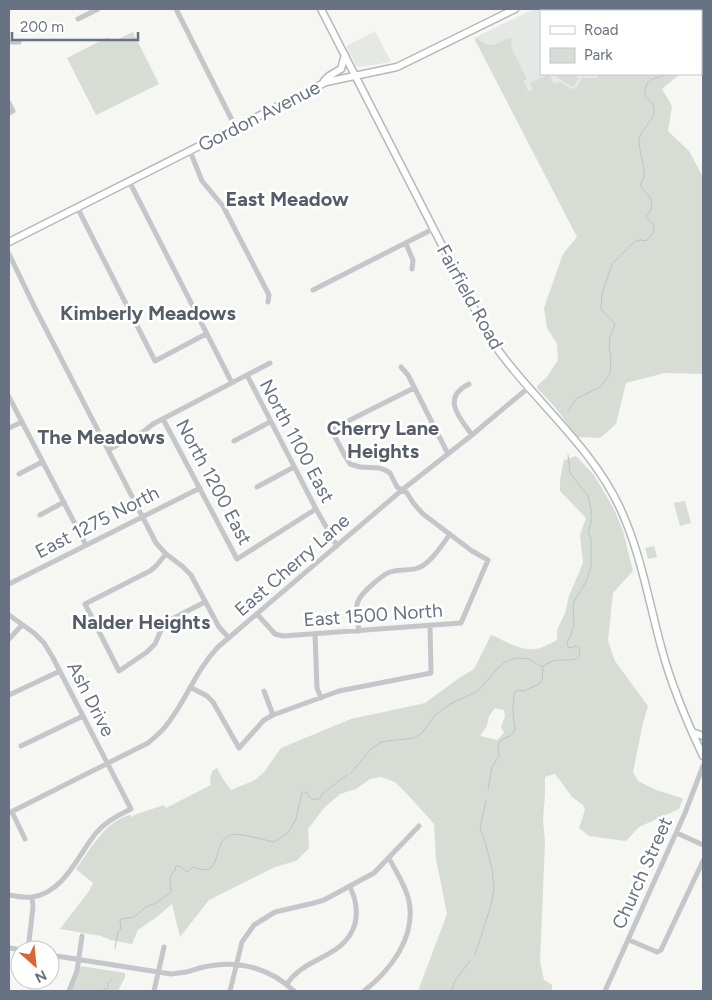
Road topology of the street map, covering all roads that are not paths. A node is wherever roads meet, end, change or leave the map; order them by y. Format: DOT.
graph roads {
  1 [pos="98,9"];
  2 [pos="176,9"];
  3 [pos="322,9"];
  4 [pos="515,9"];
  5 [pos="78,18"];
  6 [pos="9,42"];
  7 [pos="18,42"];
  8 [pos="345,55"];
  9 [pos="356,76"];
  10 [pos="321,84"];
  11 [pos="9,103"];
  12 [pos="11,112"];
  13 [pos="236,128"];
  14 [pos="190,151"];
  15 [pos="129,182"];
  16 [pos="77,207"];
  17 [pos="433,229"];
  18 [pos="9,242"];
  19 [pos="406,244"];
  20 [pos="9,254"];
  21 [pos="412,269"];
  22 [pos="313,290"];
  23 [pos="268,302"];
  24 [pos="206,334"];
  25 [pos="270,363"];
  26 [pos="401,366"];
  27 [pos="246,375"];
  28 [pos="232,383"];
  29 [pos="469,384"];
  30 [pos="414,388"];
  31 [pos="528,388"];
  32 [pos="9,397"];
  33 [pos="163,419"];
  34 [pos="22,422"];
  35 [pos="270,422"];
  36 [pos="9,428"];
  37 [pos="472,435"];
  38 [pos="234,441"];
  39 [pos="108,450"];
  40 [pos="448,454"];
  41 [pos="42,462"];
  42 [pos="294,467"];
  43 [pos="19,474"];
  44 [pos="257,487"];
  45 [pos="200,488"];
  46 [pos="402,490"];
  47 [pos="64,502"];
  48 [pos="316,509"];
  49 [pos="40,514"];
  50 [pos="142,516"];
  51 [pos="450,534"];
  52 [pos="86,545"];
  53 [pos="337,546"];
  54 [pos="166,554"];
  55 [pos="9,584"];
  56 [pos="205,602"];
  57 [pos="257,614"];
  58 [pos="9,615"];
  59 [pos="22,625"];
  60 [pos="430,626"];
  61 [pos="359,631"];
  62 [pos="315,634"];
  63 [pos="229,638"];
  64 [pos="9,639"];
  65 [pos="60,671"];
  66 [pos="190,686"];
  67 [pos="264,691"];
  68 [pos="9,695"];
  69 [pos="320,698"];
  70 [pos="273,715"];
  71 [pos="83,716"];
  72 [pos="692,732"];
  73 [pos="703,736"];
  74 [pos="21,746"];
  75 [pos="703,756"];
  76 [pos="108,764"];
  77 [pos="703,766"];
  78 [pos="10,813"];
  79 [pos="419,826"];
  80 [pos="677,833"];
  81 [pos="25,839"];
  82 [pos="703,845"];
  83 [pos="389,858"];
  84 [pos="703,861"];
  85 [pos="350,887"];
  86 [pos="9,895"];
  87 [pos="32,897"];
  88 [pos="82,936"];
  89 [pos="29,940"];
  90 [pos="629,940"];
  91 [pos="164,947"];
  92 [pos="60,956"];
  93 [pos="78,960"];
  94 [pos="237,964"];
  95 [pos="158,972"];
  96 [pos="286,984"];
  97 [pos="608,990"];
  98 [pos="69,991"];
  99 [pos="154,991"];
  100 [pos="230,991"];
  101 [pos="294,991"];
  102 [pos="364,991"];
  1 -- 5 [label="street"];
  2 -- 13 [label="street"];
  3 -- 8 [label="main road, Fairfield Road"];
  4 -- 9 [label="main road, Gordon Avenue"];
  6 -- 7 [label="street"];
  8 -- 9 [label="main road, Fairfield Road"];
  8 -- 10 [label="main road"];
  9 -- 10 [label="main road, Gordon Avenue"];
  9 -- 17 [label="main road, Fairfield Road"];
  10 -- 13 [label="main road, Gordon Avenue"];
  11 -- 12 [label="street"];
  13 -- 14 [label="main road, Gordon Avenue"];
  14 -- 15 [label="main road, Gordon Avenue"];
  14 -- 23 [label="street"];
  15 -- 16 [label="main road, Gordon Avenue"];
  15 -- 24 [label="street"];
  16 -- 18 [label="main road, Gordon Avenue"];
  16 -- 24 [label="street"];
  17 -- 19 [label="street"];
  17 -- 31 [label="main road, Fairfield Road"];
  19 -- 21 [label="street"];
  19 -- 22 [label="street"];
  20 -- 39 [label="street"];
  24 -- 28 [label="street"];
  25 -- 27 [label="street"];
  26 -- 30 [label="street"];
  27 -- 28 [label="street"];
  27 -- 35 [label="street, North 1100 East"];
  28 -- 33 [label="street"];
  29 -- 37 [label="street"];
  30 -- 40 [label="street"];
  30 -- 46 [label="street"];
  31 -- 37 [label="street, East Cherry Lane"];
  31 -- 72 [label="main road, Fairfield Road"];
  32 -- 34 [label="street"];
  33 -- 39 [label="street"];
  33 -- 45 [label="street, North 1200 East"];
  34 -- 36 [label="street"];
  34 -- 41 [label="street"];
  35 -- 38 [label="street"];
  35 -- 42 [label="street, North 1100 East"];
  37 -- 40 [label="street, East Cherry Lane"];
  39 -- 50 [label="street"];
  40 -- 46 [label="street, East Cherry Lane"];
  41 -- 43 [label="street"];
  41 -- 47 [label="street"];
  42 -- 44 [label="street"];
  42 -- 48 [label="street, North 1100 East"];
  45 -- 48 [label="street, North 1200 East"];
  45 -- 50 [label="street, East 1275 North"];
  46 -- 51 [label="street"];
  46 -- 53 [label="street, East Cherry Lane"];
  47 -- 49 [label="street"];
  47 -- 52 [label="street"];
  48 -- 53 [label="street, North 1100 East"];
  50 -- 52 [label="street, East 1275 North"];
  50 -- 54 [label="street"];
  51 -- 60 [label="street, East 1500 North"];
  51 -- 61 [label="street"];
  52 -- 55 [label="street, East 1275 North"];
  53 -- 57 [label="street, East Cherry Lane"];
  54 -- 56 [label="street"];
  54 -- 56 [label="street"];
  56 -- 63 [label="street"];
  57 -- 62 [label="street, East 1500 North"];
  57 -- 63 [label="street, East Cherry Lane"];
  58 -- 59 [label="street, Ash Drive"];
  59 -- 64 [label="street"];
  59 -- 65 [label="street, Ash Drive"];
  60 -- 61 [label="street, East 1500 North"];
  60 -- 69 [label="street"];
  61 -- 62 [label="street, East 1500 North"];
  62 -- 69 [label="street"];
  63 -- 66 [label="street, East Cherry Lane"];
  65 -- 68 [label="street"];
  65 -- 71 [label="street, Ash Drive"];
  66 -- 70 [label="street"];
  66 -- 76 [label="street, East Cherry Lane"];
  67 -- 70 [label="street"];
  69 -- 70 [label="street"];
  71 -- 74 [label="street"];
  71 -- 76 [label="street, Ash Drive"];
  72 -- 73 [label="main road"];
  72 -- 75 [label="main road, Fairfield Road"];
  76 -- 78 [label="street, East Cherry Lane"];
  76 -- 87 [label="street, Ash Drive"];
  77 -- 80 [label="street, Church Street"];
  78 -- 81 [label="street"];
  79 -- 83 [label="street"];
  80 -- 82 [label="street"];
  80 -- 90 [label="street, Church Street"];
  83 -- 85 [label="street"];
  83 -- 102 [label="street"];
  84 -- 90 [label="street"];
  85 -- 94 [label="street"];
  85 -- 96 [label="street"];
  86 -- 87 [label="street"];
  87 -- 89 [label="street"];
  88 -- 93 [label="street"];
  90 -- 97 [label="street, Church Street"];
  91 -- 95 [label="street"];
  92 -- 93 [label="street"];
  93 -- 95 [label="street"];
  93 -- 98 [label="street"];
  94 -- 95 [label="street"];
  94 -- 96 [label="street"];
  94 -- 100 [label="street"];
  95 -- 99 [label="street"];
  96 -- 101 [label="street"];
}
